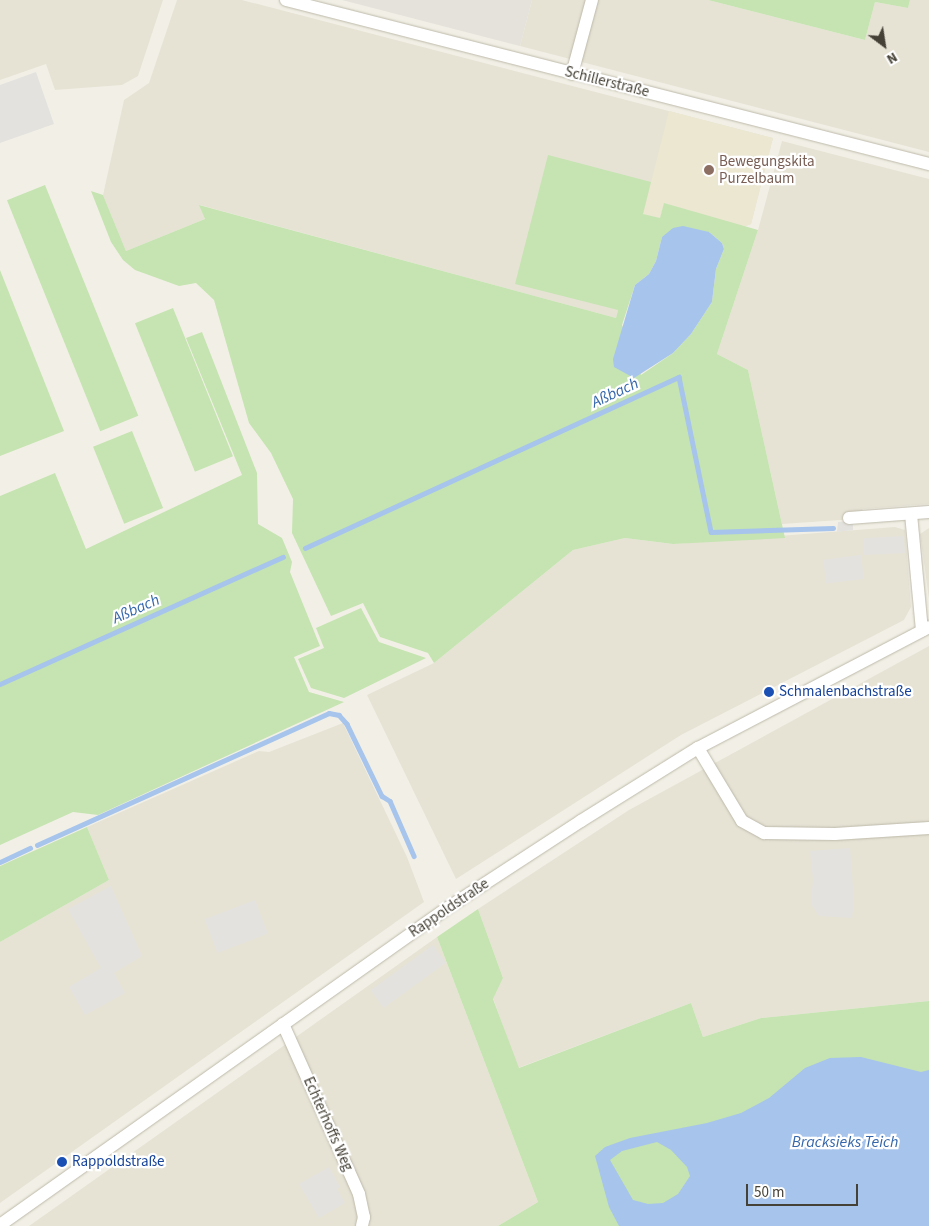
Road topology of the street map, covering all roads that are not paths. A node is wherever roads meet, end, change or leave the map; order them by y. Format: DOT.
graph roads {
  1 [pos="286,0"];
  2 [pos="592,0"];
  3 [pos="572,74"];
  4 [pos="929,164"];
  5 [pos="929,512"];
  6 [pos="911,514"];
  7 [pos="849,518"];
  8 [pos="926,628"];
  9 [pos="698,748"];
  10 [pos="929,828"];
  11 [pos="284,1024"];
  12 [pos="5,1223"];
  13 [pos="362,1226"];
  1 -- 3 [label="street, Schillerstraße"];
  2 -- 3 [label="street"];
  3 -- 4 [label="street, Schillerstraße"];
  5 -- 6 [label="street"];
  6 -- 7 [label="street"];
  6 -- 8 [label="street, Rappoldstraße"];
  8 -- 9 [label="street, Rappoldstraße"];
  9 -- 10 [label="street"];
  9 -- 11 [label="street, Rappoldstraße"];
  11 -- 12 [label="street, Rappoldstraße"];
  11 -- 13 [label="street, Echterhoffs Weg"];
}
